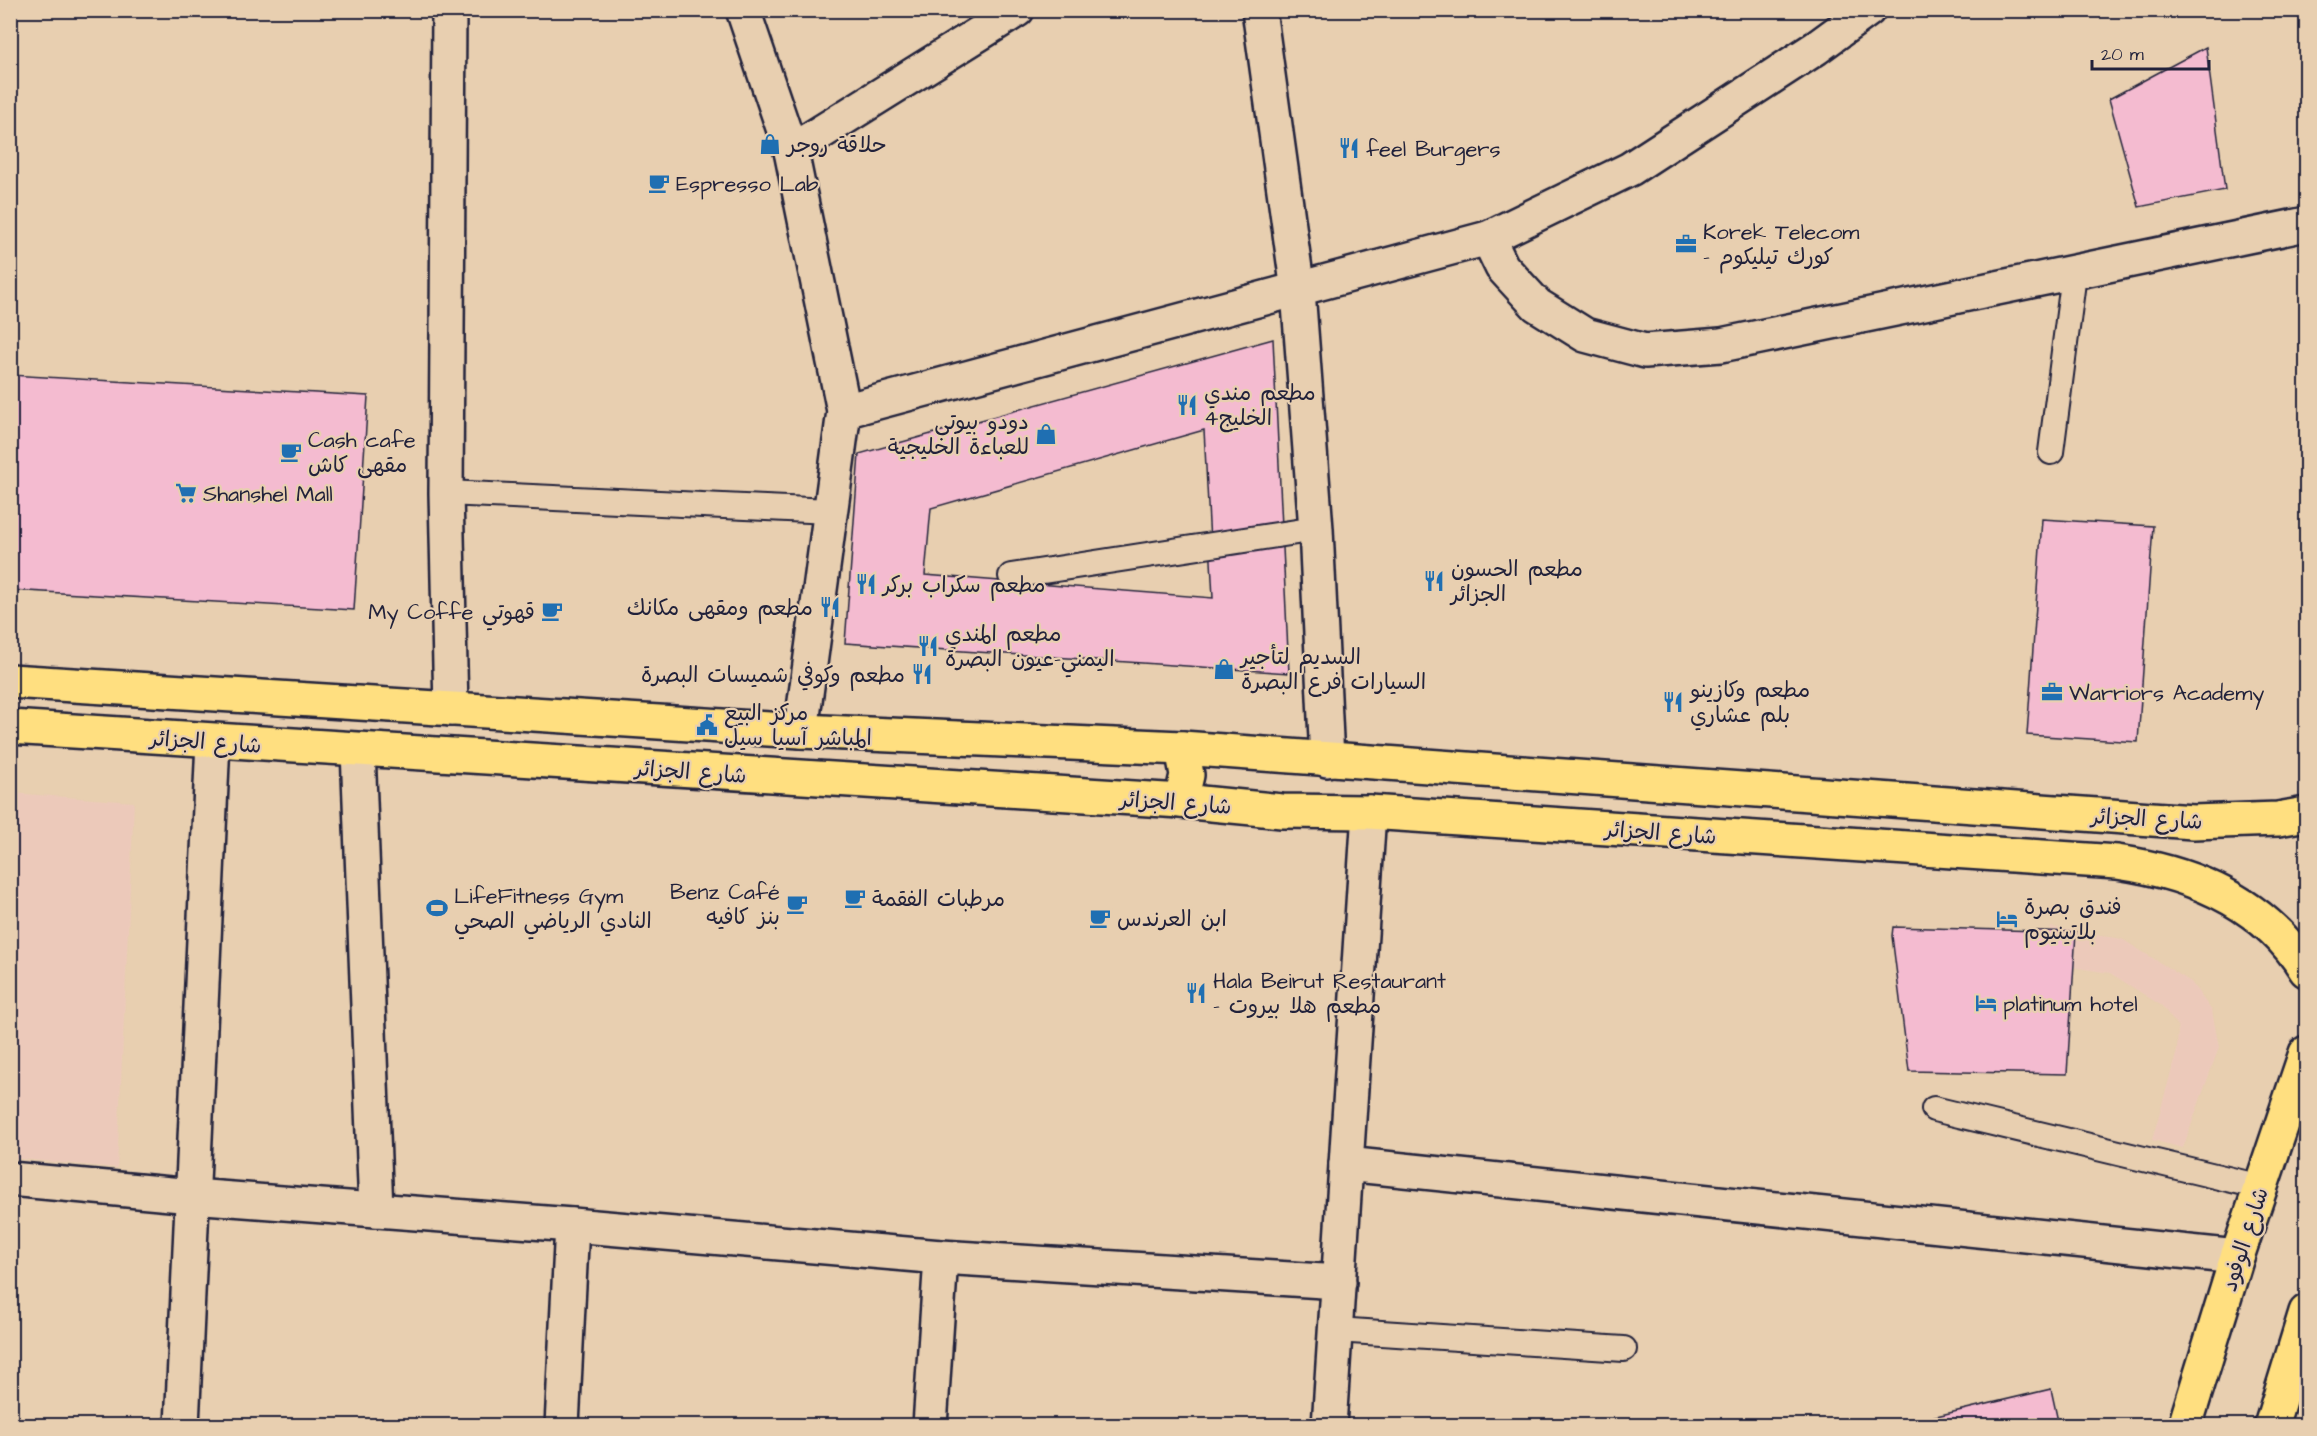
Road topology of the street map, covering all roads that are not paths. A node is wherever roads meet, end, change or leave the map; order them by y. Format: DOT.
graph roads {
  1 [pos="449,10"];
  2 [pos="743,10"];
  3 [pos="1017,10"];
  4 [pos="1259,10"];
  5 [pos="1868,10"];
  6 [pos="791,151"];
  7 [pos="2307,224"];
  8 [pos="1488,238"];
  9 [pos="2074,274"];
  10 [pos="1298,291"];
  11 [pos="844,411"];
  12 [pos="2051,452"];
  13 [pos="446,493"];
  14 [pos="830,511"];
  15 [pos="1316,529"];
  16 [pos="1011,576"];
  17 [pos="10,681"];
  18 [pos="451,709"];
  19 [pos="10,727"];
  20 [pos="801,731"];
  21 [pos="213,741"];
  22 [pos="1182,748"];
  23 [pos="358,750"];
  24 [pos="1284,756"];
  25 [pos="1327,760"];
  26 [pos="1181,801"];
  27 [pos="1282,811"];
  28 [pos="1369,812"];
  29 [pos="2307,814"];
  30 [pos="2307,970"];
  31 [pos="2307,1053"];
  32 [pos="1934,1108"];
  33 [pos="1346,1164"];
  34 [pos="10,1179"];
  35 [pos="2260,1187"];
  36 [pos="192,1196"];
  37 [pos="376,1210"];
  38 [pos="572,1225"];
  39 [pos="941,1257"];
  40 [pos="2237,1257"];
  41 [pos="1339,1282"];
  42 [pos="2307,1312"];
  43 [pos="1336,1330"];
  44 [pos="1624,1349"];
  45 [pos="182,1425"];
  46 [pos="562,1425"];
  47 [pos="930,1425"];
  48 [pos="1329,1425"];
  49 [pos="2185,1425"];
  50 [pos="2271,1425"];
  1 -- 13 [label="street"];
  2 -- 6 [label="street"];
  3 -- 6 [label="street"];
  4 -- 10 [label="street"];
  5 -- 8 [label="street"];
  6 -- 11 [label="street"];
  7 -- 9 [label="street"];
  8 -- 9 [label="street"];
  8 -- 10 [label="street"];
  9 -- 12 [label="lane"];
  10 -- 11 [label="street"];
  10 -- 15 [label="street"];
  11 -- 14 [label="street"];
  13 -- 14 [label="lane"];
  13 -- 18 [label="street"];
  14 -- 20 [label="street"];
  15 -- 16 [label="lane"];
  15 -- 25 [label="street"];
  17 -- 18 [label="main road, شارع الجزائر"];
  18 -- 20 [label="main road, شارع الجزائر"];
  19 -- 21 [label="main road, شارع الجزائر"];
  20 -- 22 [label="main road, شارع الجزائر"];
  21 -- 23 [label="main road, شارع الجزائر"];
  21 -- 36 [label="street"];
  22 -- 24 [label="main road, شارع الجزائر"];
  22 -- 26 [label="main road"];
  23 -- 26 [label="main road, شارع الجزائر"];
  23 -- 37 [label="street"];
  24 -- 25 [label="main road, شارع الجزائر"];
  24 -- 27 [label="main road"];
  25 -- 29 [label="main road, شارع الجزائر"];
  26 -- 27 [label="main road, شارع الجزائر"];
  27 -- 28 [label="main road, شارع الجزائر"];
  28 -- 30 [label="main road, شارع الجزائر"];
  28 -- 33 [label="street"];
  31 -- 35 [label="main road, شارع الوفود"];
  32 -- 35 [label="lane"];
  33 -- 40 [label="street"];
  33 -- 41 [label="street"];
  34 -- 36 [label="street"];
  35 -- 40 [label="main road, شارع الوفود"];
  36 -- 37 [label="street"];
  36 -- 45 [label="street"];
  37 -- 38 [label="street"];
  38 -- 39 [label="street"];
  38 -- 46 [label="street"];
  39 -- 41 [label="street"];
  39 -- 47 [label="street"];
  40 -- 49 [label="main road, شارع الوفود"];
  41 -- 43 [label="street"];
  42 -- 50 [label="main road"];
  43 -- 44 [label="lane"];
  43 -- 48 [label="street"];
}
